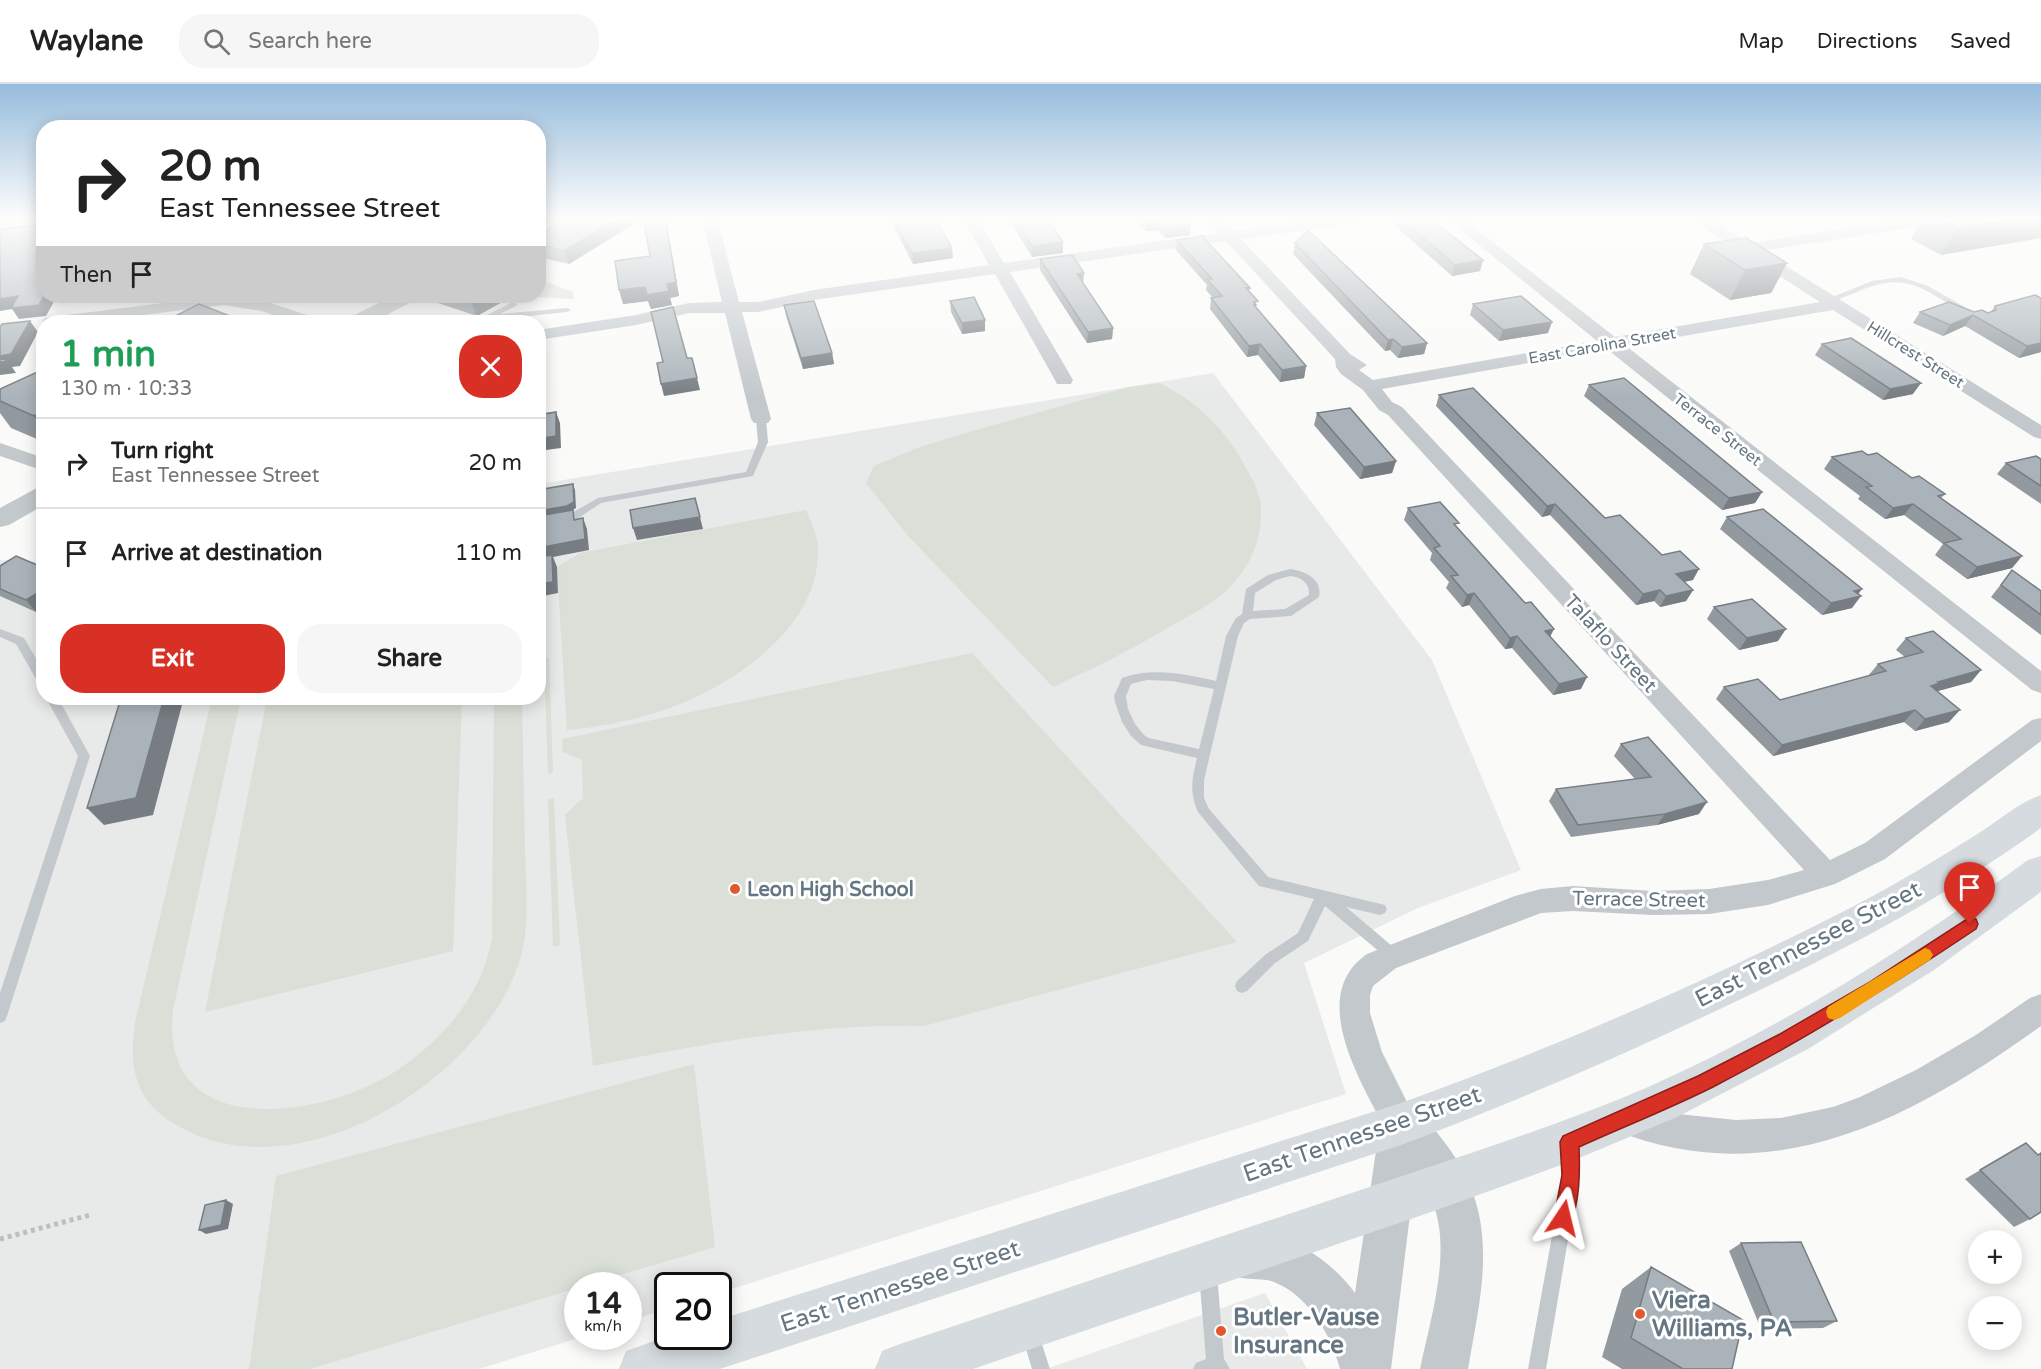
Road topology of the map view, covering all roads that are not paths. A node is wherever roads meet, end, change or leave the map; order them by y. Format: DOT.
graph roads {
  1 [pos="724,278"];
  2 [pos="935,278"];
  3 [pos="1004,278"];
  4 [pos="1269,278"];
  5 [pos="1528,278"];
  6 [pos="1795,278"];
  7 [pos="1833,302"];
  8 [pos="200,303"];
  9 [pos="244,303"];
  10 [pos="395,303"];
  11 [pos="513,304"];
  12 [pos="732,307"];
  13 [pos="567,309"];
  14 [pos="106,315"];
  15 [pos="290,315"];
  16 [pos="371,315"];
  17 [pos="492,315"];
  18 [pos="508,315"];
  19 [pos="1974,315"];
  20 [pos="546,334"];
  21 [pos="1610,344"];
  22 [pos="1064,380"];
  23 [pos="1376,385"];
  24 [pos="761,419"];
  25 [pos="2041,433"];
  26 [pos="0,449"];
  27 [pos="36,462"];
  28 [pos="36,499"];
  29 [pos="0,519"];
  30 [pos="546,522"];
  31 [pos="1247,615"];
  32 [pos="0,633"];
  33 [pos="36,669"];
  34 [pos="2041,684"];
  35 [pos="1220,686"];
  36 [pos="56,705"];
  37 [pos="2041,727"];
  38 [pos="1204,755"];
  39 [pos="2041,809"];
  40 [pos="2041,871"];
  41 [pos="1826,875"];
  42 [pos="1323,896"];
  43 [pos="1380,909"];
  44 [pos="1393,955"];
  45 [pos="1242,986"];
  46 [pos="2041,1008"];
  47 [pos="0,1016"];
  48 [pos="1626,1118"];
  49 [pos="1401,1124"];
  50 [pos="1569,1142"];
  51 [pos="1447,1185"];
  52 [pos="1390,1204"];
  53 [pos="1220,1261"];
  54 [pos="1035,1347"];
  55 [pos="1213,1367"];
  56 [pos="644,1369"];
  57 [pos="900,1369"];
  58 [pos="1366,1369"];
  59 [pos="1444,1369"];
  60 [pos="1537,1369"];
  1 -- 12 [label="street"];
  2 -- 12 [label="street"];
  3 -- 22 [label="street"];
  4 -- 23 [label="street, Talaflo Street"];
  5 -- 21 [label="street, Terrace Street"];
  6 -- 7 [label="street, Hillcrest Street"];
  7 -- 19 [label="lane"];
  7 -- 21 [label="street, East Carolina Street"];
  7 -- 25 [label="street, Hillcrest Street"];
  8 -- 14 [label="street"];
  9 -- 15 [label="street"];
  10 -- 16 [label="street"];
  11 -- 17 [label="lane"];
  12 -- 20 [label="street"];
  12 -- 24 [label="street"];
  13 -- 18 [label="lane"];
  21 -- 23 [label="street, East Carolina Street"];
  21 -- 34 [label="street, Terrace Street"];
  23 -- 41 [label="street, Talaflo Street"];
  24 -- 30 [label="lane"];
  26 -- 27 [label="street"];
  28 -- 29 [label="street"];
  31 -- 31 [label="lane"];
  31 -- 35 [label="lane"];
  32 -- 33 [label="lane"];
  35 -- 38 [label="lane"];
  35 -- 38 [label="lane"];
  36 -- 47 [label="lane"];
  37 -- 41 [label="street, Terrace Street"];
  38 -- 42 [label="lane"];
  39 -- 49 [label="main road, East Tennessee Street"];
  40 -- 48 [label="main road"];
  41 -- 44 [label="street, Terrace Street"];
  42 -- 43 [label="lane"];
  42 -- 44 [label="lane"];
  42 -- 45 [label="lane"];
  44 -- 49 [label="street, Terrace Street"];
  46 -- 48 [label="street"];
  48 -- 50 [label="main road"];
  49 -- 51 [label="street"];
  49 -- 52 [label="street"];
  49 -- 56 [label="main road, East Tennessee Street"];
  50 -- 51 [label="main road"];
  50 -- 60 [label="lane"];
  51 -- 52 [label="main road"];
  51 -- 59 [label="street"];
  52 -- 53 [label="main road"];
  52 -- 58 [label="street"];
  53 -- 54 [label="main road"];
  53 -- 55 [label="lane"];
  53 -- 58 [label="street"];
  54 -- 57 [label="main road"];
}
